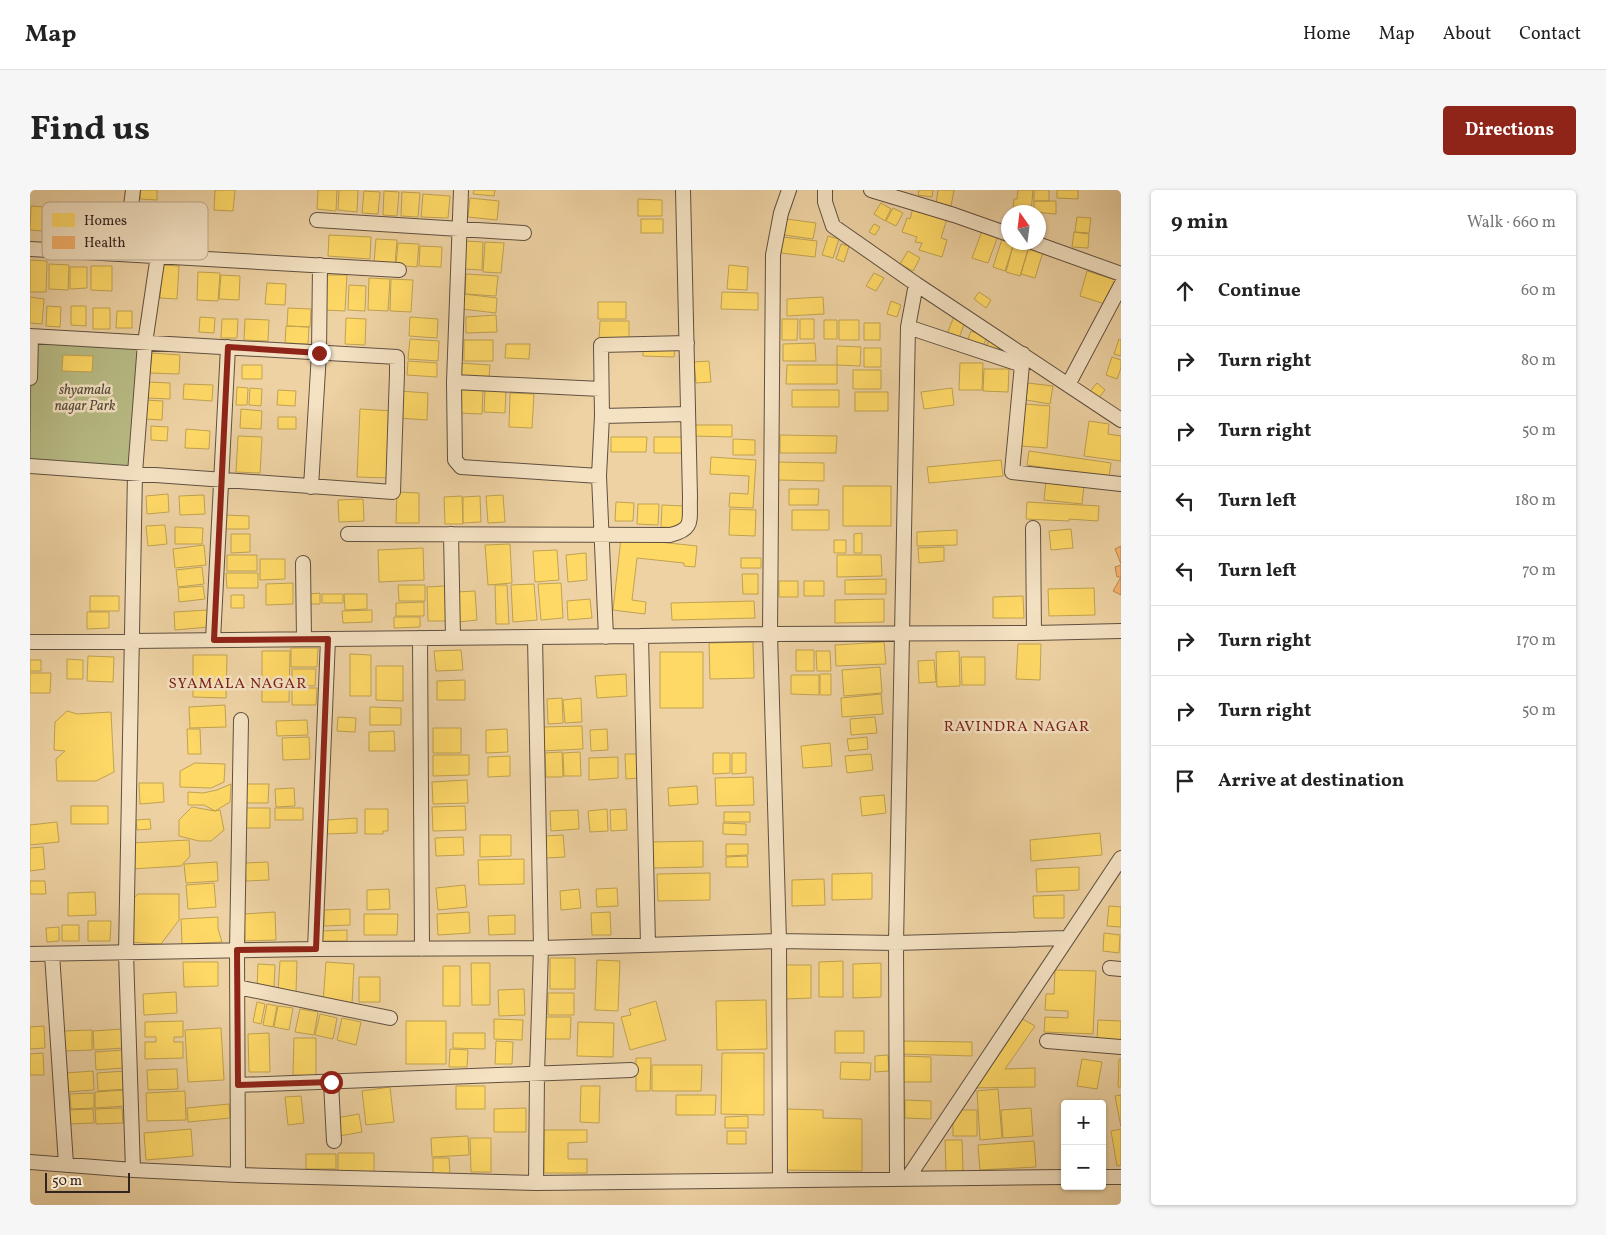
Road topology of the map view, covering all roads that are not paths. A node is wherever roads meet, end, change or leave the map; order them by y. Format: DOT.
graph roads {
  1 [pos="461,190"];
  2 [pos="683,190"];
  3 [pos="789,190"];
  4 [pos="825,190"];
  5 [pos="871,190"];
  6 [pos="317,220"];
  7 [pos="459,229"];
  8 [pos="1001,232"];
  9 [pos="524,234"];
  10 [pos="1046,247"];
  11 [pos="208,258"];
  12 [pos="157,260"];
  13 [pos="320,265"];
  14 [pos="399,270"];
  15 [pos="1121,274"];
  16 [pos="916,284"];
  17 [pos="1121,285"];
  18 [pos="908,327"];
  19 [pos="31,336"];
  20 [pos="145,343"];
  21 [pos="687,343"];
  22 [pos="228,347"];
  23 [pos="319,353"];
  24 [pos="1022,360"];
  25 [pos="30,378"];
  26 [pos="454,382"];
  27 [pos="1068,385"];
  28 [pos="602,388"];
  29 [pos="688,414"];
  30 [pos="602,416"];
  31 [pos="1121,420"];
  32 [pos="30,466"];
  33 [pos="135,474"];
  34 [pos="599,476"];
  35 [pos="222,480"];
  36 [pos="1121,484"];
  37 [pos="311,487"];
  38 [pos="1033,528"];
  39 [pos="348,534"];
  40 [pos="451,534"];
  41 [pos="601,535"];
  42 [pos="302,563"];
  43 [pos="1121,631"];
  44 [pos="1034,633"];
  45 [pos="770,634"];
  46 [pos="902,634"];
  47 [pos="606,636"];
  48 [pos="641,636"];
  49 [pos="536,637"];
  50 [pos="420,638"];
  51 [pos="453,638"];
  52 [pos="304,639"];
  53 [pos="328,639"];
  54 [pos="131,640"];
  55 [pos="214,640"];
  56 [pos="30,642"];
  57 [pos="241,720"];
  58 [pos="1121,858"];
  59 [pos="1066,938"];
  60 [pos="779,941"];
  61 [pos="896,943"];
  62 [pos="648,945"];
  63 [pos="541,948"];
  64 [pos="316,949"];
  65 [pos="422,949"];
  66 [pos="237,950"];
  67 [pos="126,953"];
  68 [pos="30,954"];
  69 [pos="52,954"];
  70 [pos="237,987"];
  71 [pos="390,1018"];
  72 [pos="1047,1041"];
  73 [pos="1121,1047"];
  74 [pos="631,1070"];
  75 [pos="537,1074"];
  76 [pos="331,1082"];
  77 [pos="238,1085"];
  78 [pos="334,1141"];
  79 [pos="30,1162"];
  80 [pos="66,1164"];
  81 [pos="133,1170"];
  82 [pos="238,1175"];
  83 [pos="1061,1177"];
  84 [pos="1106,1177"];
  85 [pos="1121,1177"];
  86 [pos="902,1179"];
  87 [pos="780,1180"];
  88 [pos="536,1183"];
  1 -- 7 [label="street"];
  2 -- 21 [label="street"];
  3 -- 45 [label="street"];
  4 -- 16 [label="street"];
  5 -- 8 [label="street"];
  6 -- 7 [label="street"];
  7 -- 9 [label="street"];
  7 -- 26 [label="street"];
  10 -- 15 [label="street"];
  11 -- 13 [label="street"];
  12 -- 20 [label="street"];
  13 -- 14 [label="street"];
  13 -- 23 [label="street"];
  16 -- 18 [label="street"];
  16 -- 24 [label="street"];
  17 -- 27 [label="street"];
  18 -- 24 [label="street"];
  18 -- 46 [label="street"];
  19 -- 20 [label="street"];
  19 -- 25 [label="street"];
  20 -- 22 [label="street"];
  20 -- 33 [label="street"];
  21 -- 28 [label="street"];
  21 -- 29 [label="street"];
  22 -- 23 [label="street"];
  22 -- 35 [label="street"];
  23 -- 37 [label="street"];
  23 -- 37 [label="street"];
  24 -- 27 [label="street"];
  24 -- 36 [label="street"];
  26 -- 28 [label="street"];
  26 -- 34 [label="street"];
  27 -- 31 [label="street"];
  28 -- 30 [label="street"];
  29 -- 30 [label="street"];
  29 -- 41 [label="street"];
  30 -- 34 [label="street"];
  32 -- 33 [label="street"];
  33 -- 35 [label="street"];
  33 -- 54 [label="street"];
  34 -- 41 [label="street"];
  35 -- 37 [label="street"];
  35 -- 55 [label="street"];
  38 -- 44 [label="street"];
  39 -- 40 [label="street"];
  40 -- 41 [label="street"];
  40 -- 51 [label="street"];
  41 -- 47 [label="street"];
  42 -- 52 [label="street"];
  43 -- 44 [label="street"];
  44 -- 46 [label="street"];
  45 -- 46 [label="street"];
  45 -- 48 [label="street"];
  45 -- 60 [label="street"];
  46 -- 61 [label="street"];
  47 -- 48 [label="street"];
  47 -- 49 [label="street"];
  48 -- 62 [label="street"];
  49 -- 51 [label="street"];
  49 -- 63 [label="street"];
  50 -- 51 [label="street"];
  50 -- 53 [label="street"];
  50 -- 65 [label="street"];
  52 -- 53 [label="street"];
  52 -- 55 [label="street"];
  53 -- 64 [label="street"];
  54 -- 55 [label="street"];
  54 -- 56 [label="street"];
  54 -- 67 [label="street"];
  57 -- 66 [label="street"];
  58 -- 59 [label="street"];
  59 -- 61 [label="street"];
  59 -- 86 [label="street"];
  60 -- 61 [label="street"];
  60 -- 62 [label="street"];
  60 -- 87 [label="street"];
  61 -- 86 [label="street"];
  62 -- 63 [label="street"];
  63 -- 65 [label="street"];
  63 -- 75 [label="street"];
  64 -- 65 [label="street"];
  64 -- 66 [label="street"];
  66 -- 67 [label="street"];
  66 -- 70 [label="street"];
  67 -- 69 [label="street"];
  67 -- 81 [label="street"];
  68 -- 69 [label="street"];
  69 -- 80 [label="street"];
  70 -- 71 [label="street"];
  70 -- 77 [label="street"];
  72 -- 73 [label="street"];
  74 -- 75 [label="street"];
  75 -- 76 [label="street"];
  75 -- 88 [label="street"];
  76 -- 77 [label="street"];
  76 -- 78 [label="street"];
  77 -- 82 [label="street"];
  79 -- 80 [label="street"];
  80 -- 81 [label="street"];
  81 -- 82 [label="street"];
  82 -- 88 [label="street"];
  83 -- 86 [label="street"];
  84 -- 85 [label="street"];
  86 -- 87 [label="street"];
  87 -- 88 [label="street"];
}
